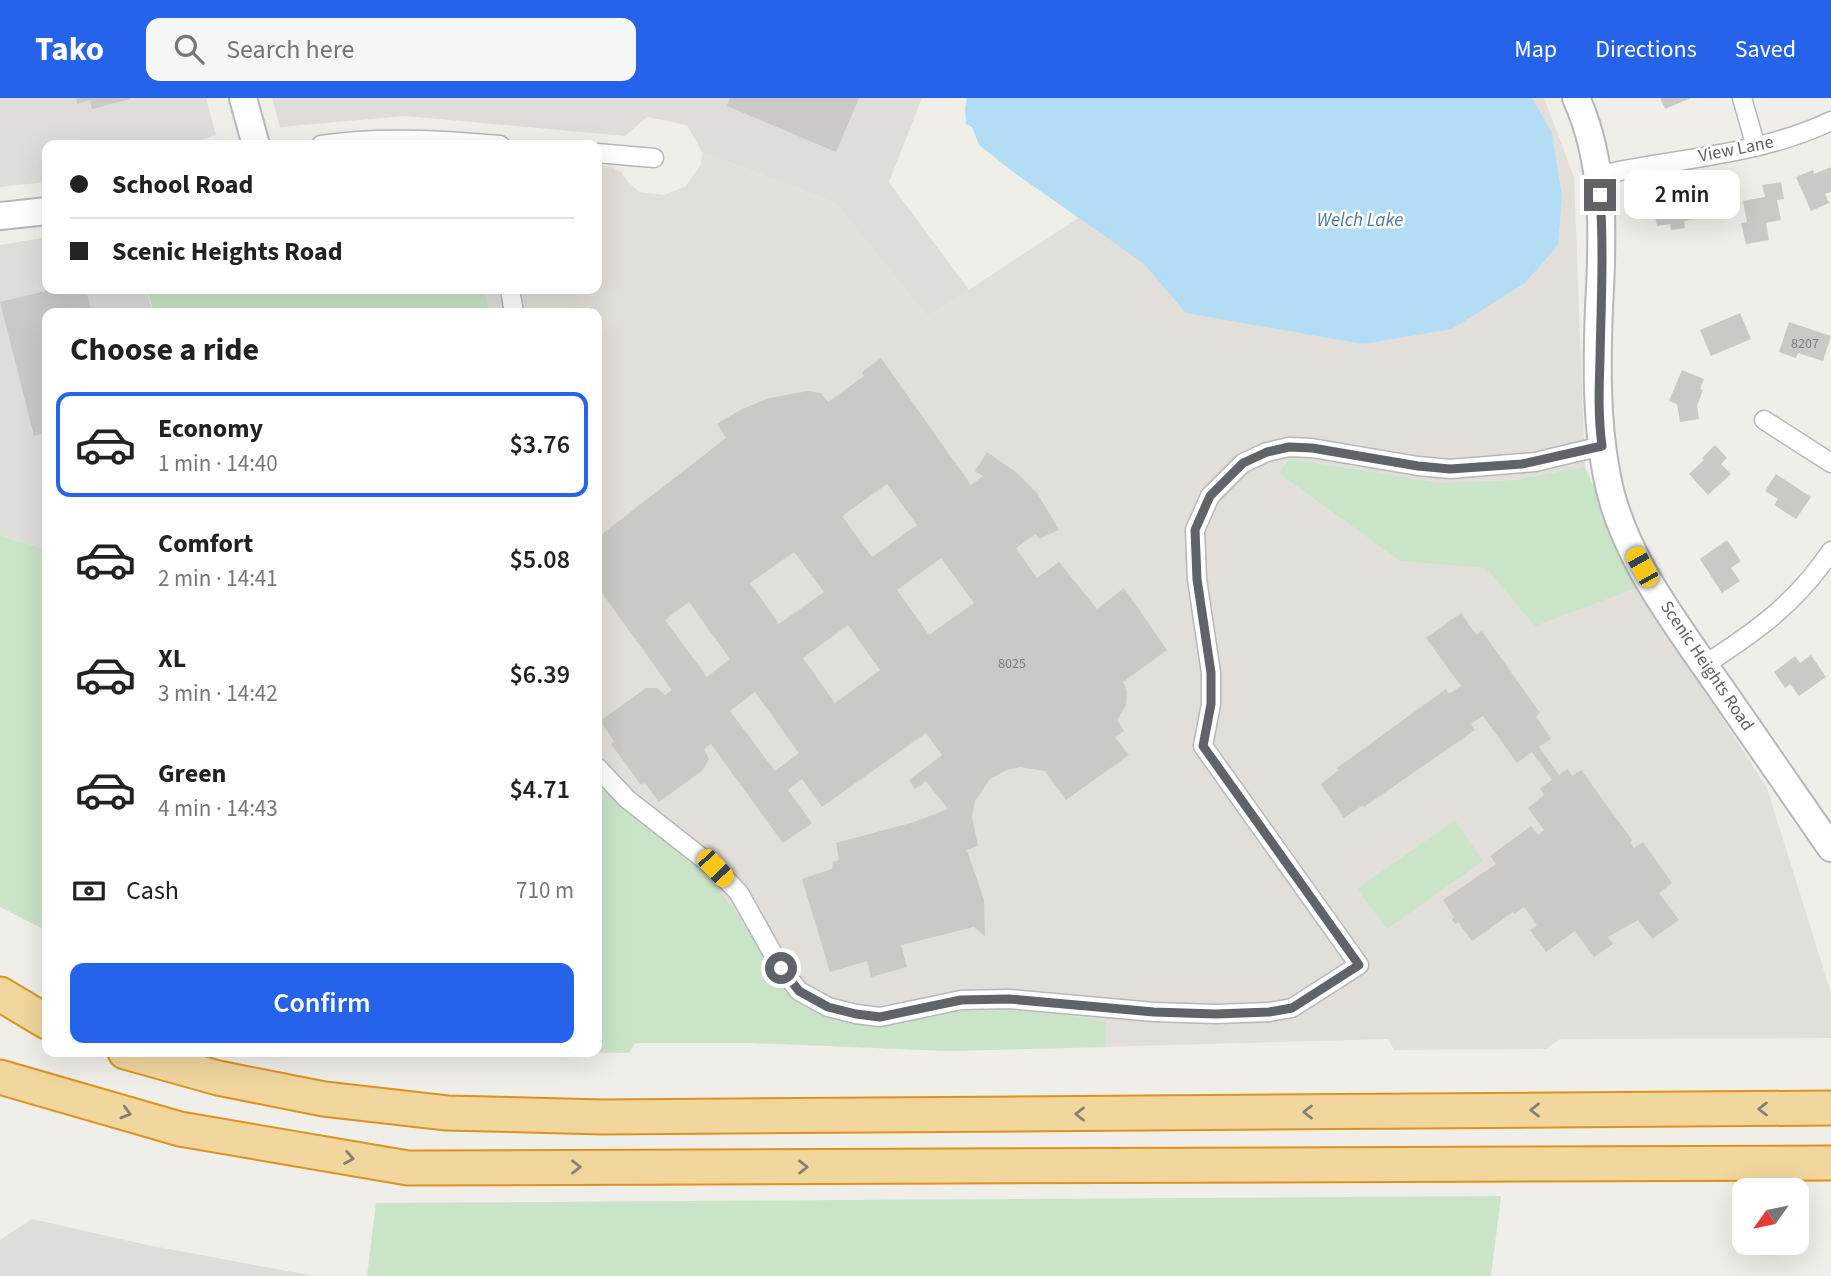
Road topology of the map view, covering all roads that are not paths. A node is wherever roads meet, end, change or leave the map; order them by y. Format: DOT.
graph roads {
  1 [pos="243,98"];
  2 [pos="1576,98"];
  3 [pos="1742,98"];
  4 [pos="1831,121"];
  5 [pos="255,140"];
  6 [pos="391,140"];
  7 [pos="428,140"];
  8 [pos="1756,147"];
  9 [pos="602,153"];
  10 [pos="654,158"];
  11 [pos="1596,176"];
  12 [pos="42,212"];
  13 [pos="0,216"];
  14 [pos="1764,420"];
  15 [pos="1602,446"];
  16 [pos="1831,463"];
  17 [pos="1831,551"];
  18 [pos="1704,665"];
  19 [pos="602,772"];
  20 [pos="1831,848"];
  21 [pos="0,993"];
  22 [pos="0,1002"];
  23 [pos="42,1019"];
  24 [pos="42,1020"];
  25 [pos="143,1057"];
  26 [pos="0,1070"];
  27 [pos="0,1077"];
  28 [pos="61,1095"];
  29 [pos="1831,1108"];
  30 [pos="1831,1163"];
  1 -- 5 [label="street"];
  2 -- 11 [label="street, Scenic Heights Road"];
  3 -- 8 [label="street"];
  4 -- 8 [label="street, View Lane"];
  6 -- 7 [label="street"];
  8 -- 11 [label="street, View Lane"];
  9 -- 10 [label="street"];
  11 -- 15 [label="street, Scenic Heights Road"];
  12 -- 13 [label="street"];
  14 -- 16 [label="street"];
  15 -- 18 [label="street, Scenic Heights Road"];
  15 -- 19 [label="street"];
  17 -- 18 [label="street"];
  18 -- 20 [label="street, Scenic Heights Road"];
  21 -- 23 [label="highway"];
  22 -- 24 [label="highway"];
  29 -- 25 [label="highway, one-way"];
  26 -- 28 [label="highway"];
  27 -- 28 [label="highway"];
  28 -- 30 [label="highway, one-way"];
}
